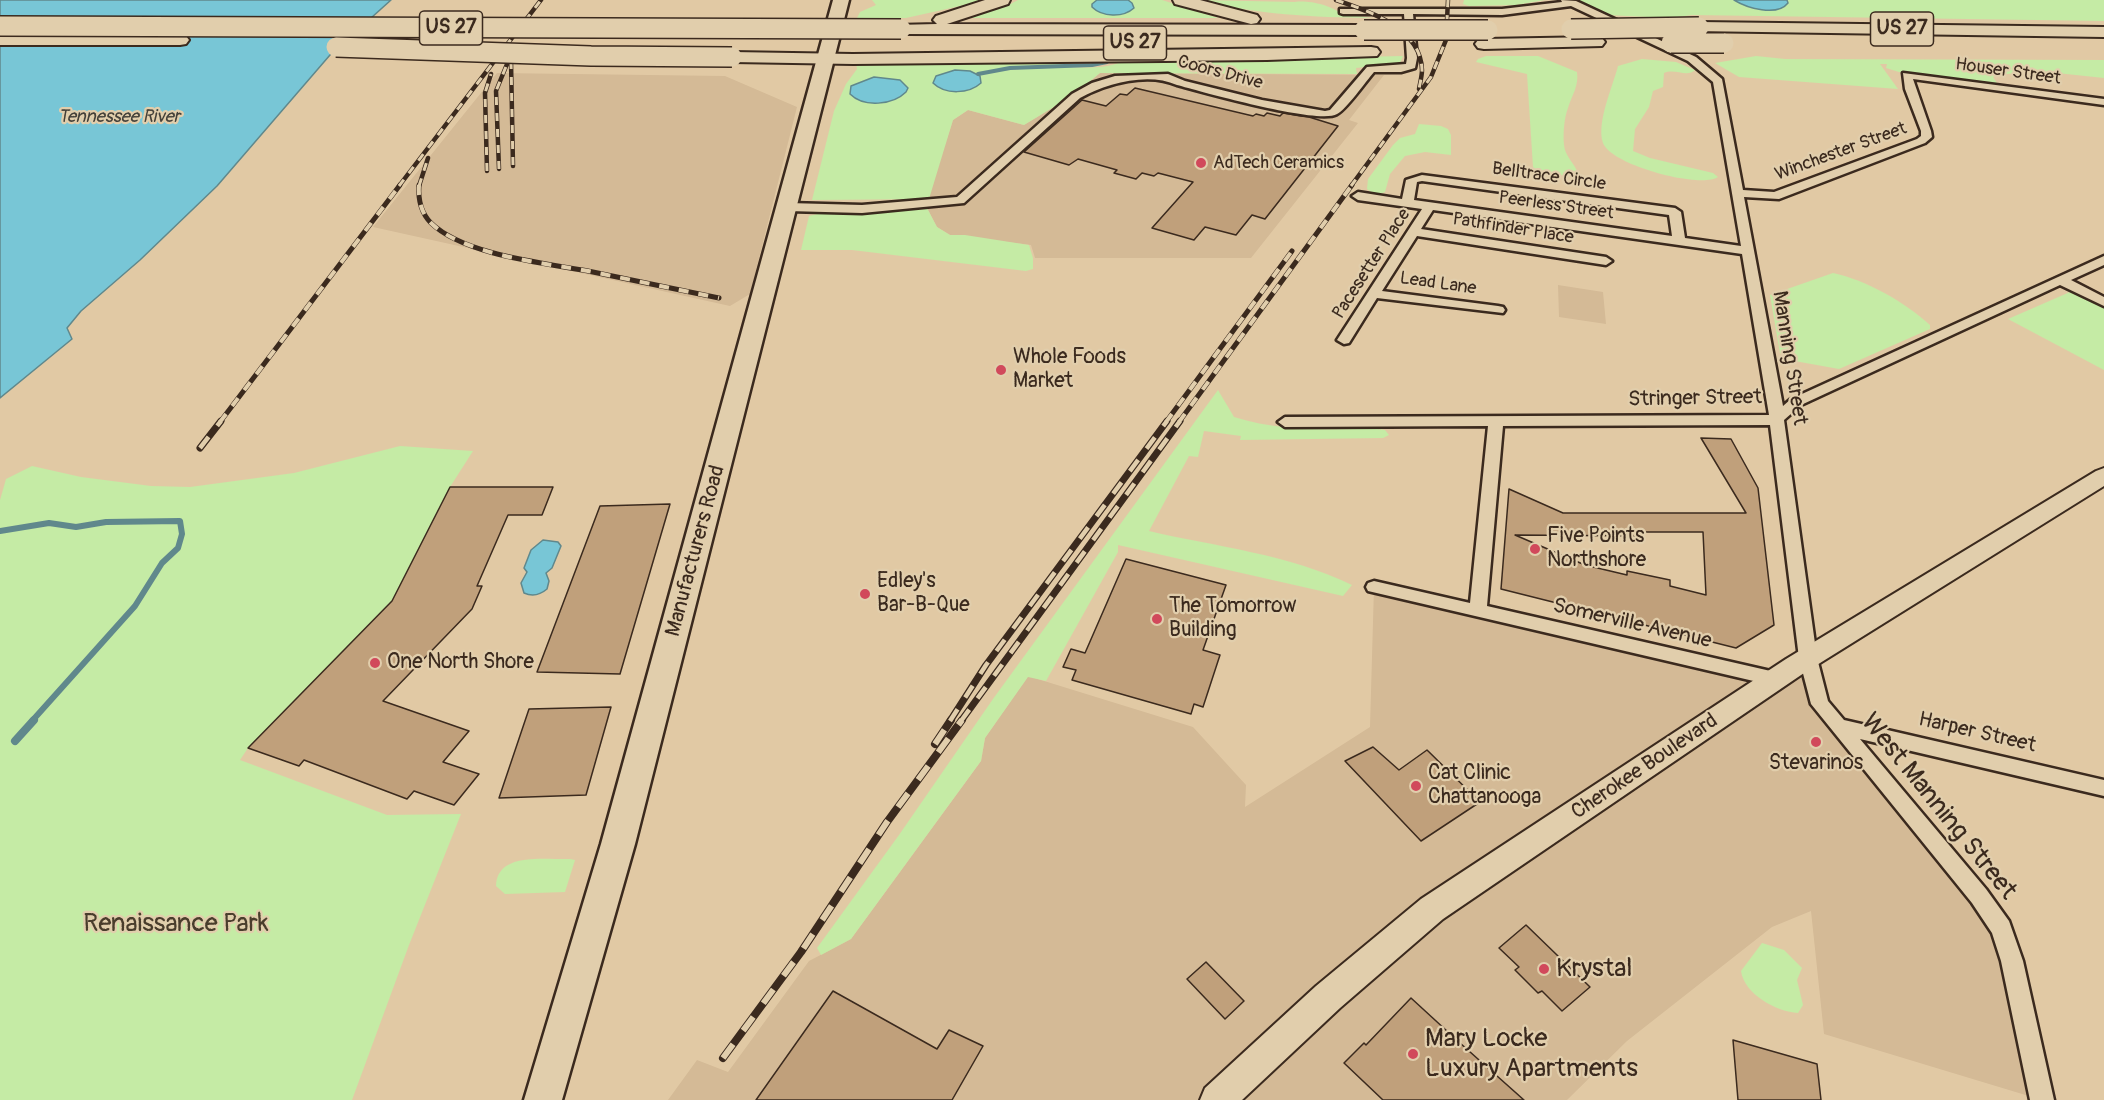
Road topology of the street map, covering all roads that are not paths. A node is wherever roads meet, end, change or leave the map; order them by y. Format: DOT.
graph roads {
  1 [pos="841,0"];
  2 [pos="1002,0"];
  3 [pos="1181,0"];
  4 [pos="1569,2"];
  5 [pos="1343,11"];
  6 [pos="1408,11"];
  7 [pos="0,26"];
  8 [pos="2104,32"];
  9 [pos="900,35"];
  10 [pos="1486,37"];
  11 [pos="0,40"];
  12 [pos="180,40"];
  13 [pos="1369,42"];
  14 [pos="287,45"];
  15 [pos="323,46"];
  16 [pos="2104,48"];
  17 [pos="828,57"];
  18 [pos="1907,75"];
  19 [pos="2104,102"];
  20 [pos="1738,194"];
  21 [pos="1358,196"];
  22 [pos="1407,203"];
  23 [pos="1430,206"];
  24 [pos="788,207"];
  25 [pos="1518,219"];
  26 [pos="1414,232"];
  27 [pos="1679,241"];
  28 [pos="1518,248"];
  29 [pos="1749,251"];
  30 [pos="2104,260"];
  31 [pos="1606,261"];
  32 [pos="2060,280"];
  33 [pos="1374,294"];
  34 [pos="2104,302"];
  35 [pos="1498,310"];
  36 [pos="1344,340"];
  37 [pos="1776,419"];
  38 [pos="1285,422"];
  39 [pos="1496,422"];
  40 [pos="2104,476"];
  41 [pos="1374,587"];
  42 [pos="1478,612"];
  43 [pos="1808,658"];
  44 [pos="1775,679"];
  45 [pos="1838,726"];
  46 [pos="2104,788"];
  47 [pos="1221,1099"];
  48 [pos="543,1100"];
  49 [pos="2042,1100"];
  1 -- 17 [label="main road, Manufacturers Road"];
  2 -- 9 [label="highway"];
  3 -- 13 [label="highway"];
  4 -- 6 [label="street"];
  4 -- 20 [label="street, Manning Street"];
  5 -- 6 [label="street"];
  6 -- 24 [label="street, Coors Drive"];
  7 -- 9 [label="highway, US 27, bridge"];
  8 -- 10 [label="highway, US 27, bridge"];
  9 -- 12 [label="highway, US 27"];
  9 -- 13 [label="highway, US 27"];
  10 -- 13 [label="highway, US 27, bridge"];
  10 -- 13 [label="highway, US 27"];
  10 -- 16 [label="highway, US 27, bridge"];
  11 -- 12 [label="highway, US 27"];
  12 -- 14 [label="highway"];
  13 -- 17 [label="highway"];
  15 -- 17 [label="highway, bridge"];
  17 -- 24 [label="main road, Manufacturers Road"];
  18 -- 19 [label="street, Houser Street"];
  18 -- 20 [label="street, Winchester Street"];
  20 -- 29 [label="street, Manning Street"];
  21 -- 22 [label="street, Peerless Street"];
  22 -- 23 [label="street, Peerless Street"];
  22 -- 27 [label="street, Belltrace Circle"];
  23 -- 25 [label="street, Peerless Street"];
  23 -- 26 [label="street, Pacesetter Place"];
  24 -- 48 [label="main road, Manufacturers Road"];
  25 -- 27 [label="street, Peerless Street"];
  25 -- 28 [label="street"];
  26 -- 28 [label="street, Pathfinder Place"];
  26 -- 33 [label="street, Pacesetter Place"];
  27 -- 29 [label="street, Peerless Street"];
  28 -- 31 [label="street, Pathfinder Place"];
  29 -- 37 [label="street, Manning Street"];
  30 -- 32 [label="street, Stringer Street"];
  32 -- 34 [label="street"];
  32 -- 37 [label="street, Stringer Street"];
  33 -- 35 [label="street, Lead Lane"];
  33 -- 36 [label="street, Pacesetter Place"];
  37 -- 39 [label="street, Stringer Street"];
  37 -- 43 [label="street, Manning Street"];
  38 -- 39 [label="street, Stringer Street"];
  39 -- 42 [label="street"];
  40 -- 43 [label="main road, Cherokee Boulevard"];
  41 -- 42 [label="street, Somerville Avenue"];
  42 -- 44 [label="street, Somerville Avenue"];
  43 -- 44 [label="main road, Cherokee Boulevard"];
  43 -- 45 [label="street, West Manning Street"];
  44 -- 47 [label="main road, Cherokee Boulevard"];
  45 -- 46 [label="street, Harper Street"];
  45 -- 49 [label="street, West Manning Street"];
}
